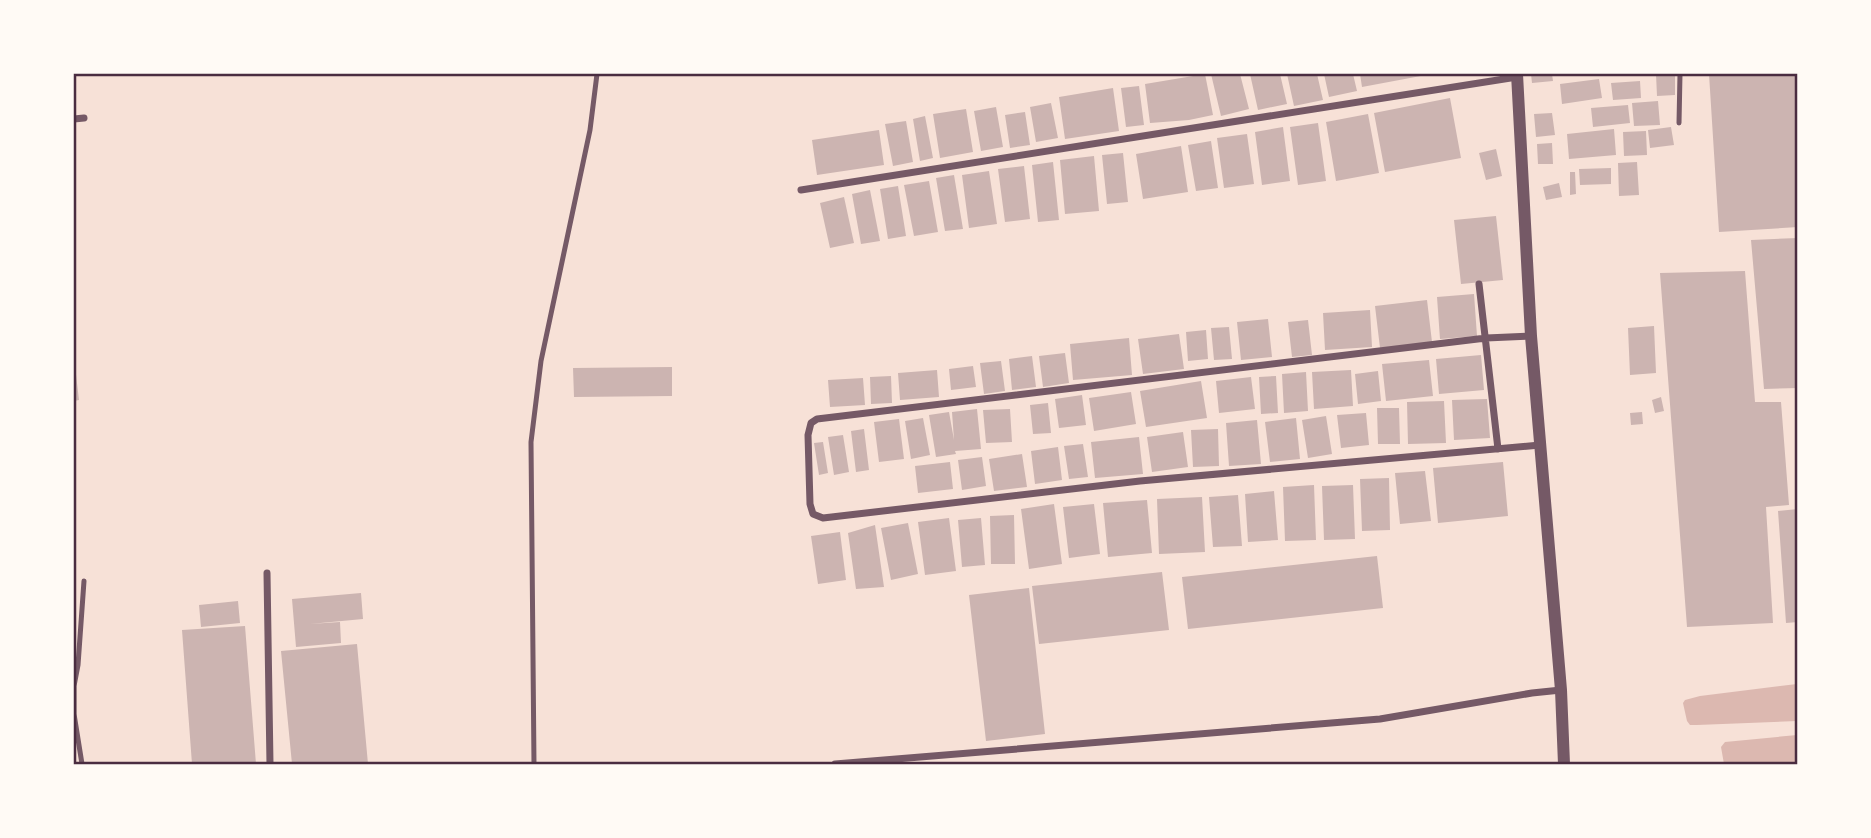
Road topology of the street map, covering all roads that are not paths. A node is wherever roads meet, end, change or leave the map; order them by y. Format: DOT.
graph roads {
  1 [pos="597,74"];
  2 [pos="1680,74"];
  3 [pos="1517,75"];
  4 [pos="74,118"];
  5 [pos="84,118"];
  6 [pos="1679,123"];
  7 [pos="801,190"];
  8 [pos="1479,284"];
  9 [pos="1531,336"];
  10 [pos="1486,338"];
  11 [pos="1540,445"];
  12 [pos="1498,449"];
  13 [pos="267,573"];
  14 [pos="84,582"];
  15 [pos="1561,690"];
  16 [pos="82,765"];
  17 [pos="270,765"];
  18 [pos="534,765"];
  19 [pos="835,765"];
  20 [pos="1564,765"];
  1 -- 18 [label="lane"];
  2 -- 6 [label="lane"];
  3 -- 7 [label="street"];
  3 -- 9 [label="street"];
  4 -- 5 [label="street"];
  8 -- 10 [label="street"];
  9 -- 10 [label="street"];
  9 -- 11 [label="street"];
  10 -- 12 [label="street"];
  10 -- 12 [label="street"];
  11 -- 12 [label="street"];
  11 -- 15 [label="street"];
  13 -- 17 [label="street"];
  14 -- 16 [label="lane"];
  15 -- 19 [label="street"];
  15 -- 20 [label="street"];
}
